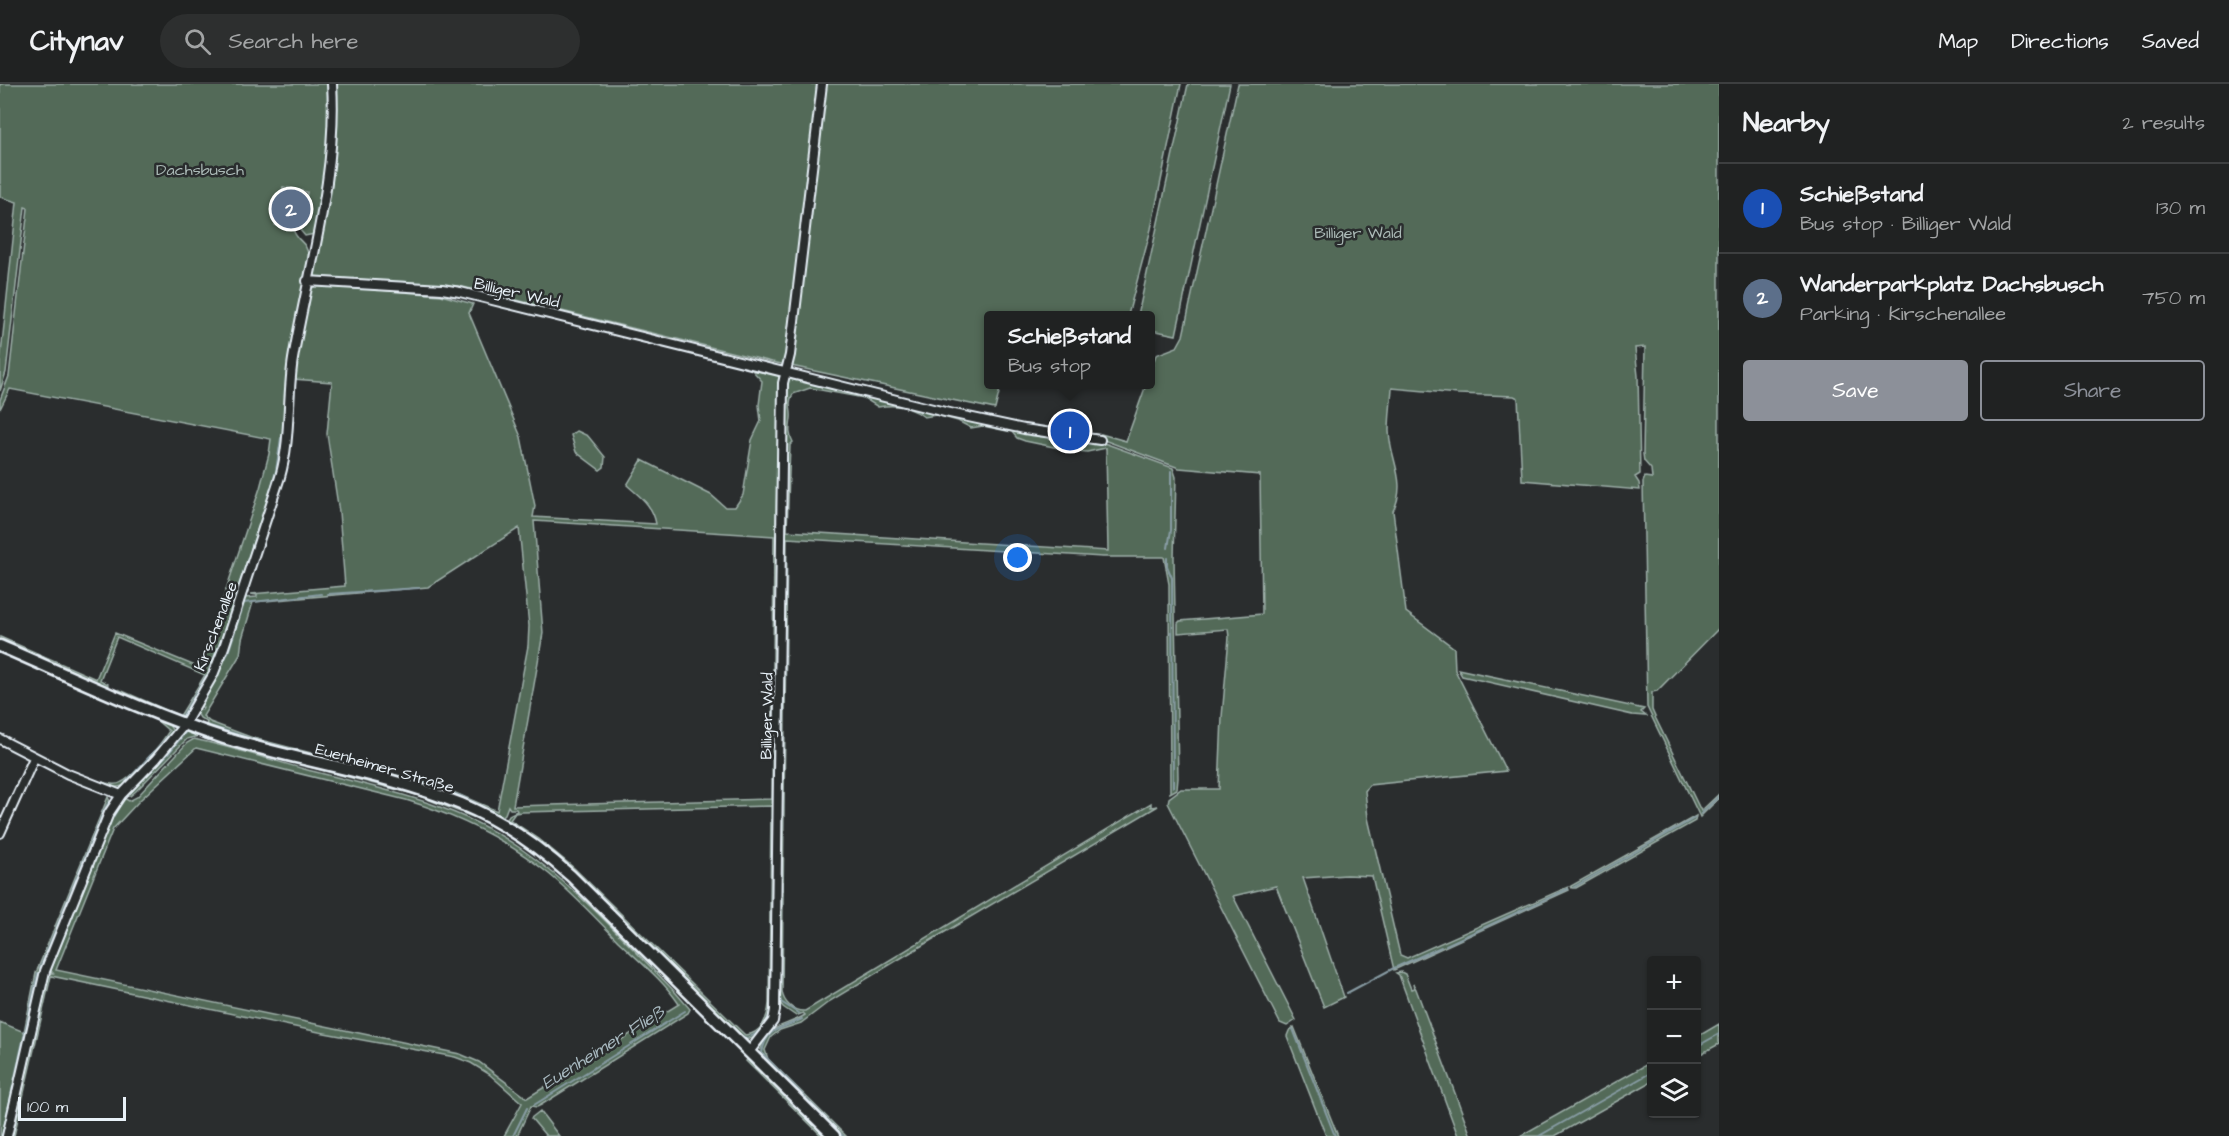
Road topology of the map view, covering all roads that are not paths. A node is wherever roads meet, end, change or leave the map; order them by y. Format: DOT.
graph roads {
  1 [pos="332,84"];
  2 [pos="822,84"];
  3 [pos="307,281"];
  4 [pos="786,372"];
  5 [pos="1100,440"];
  6 [pos="0,646"];
  7 [pos="184,725"];
  8 [pos="0,740"];
  9 [pos="34,758"];
  10 [pos="121,795"];
  11 [pos="0,833"];
  12 [pos="749,1052"];
  13 [pos="7,1136"];
  14 [pos="834,1136"];
  1 -- 3 [label="street, Kirschenallee"];
  2 -- 4 [label="street, Billiger Wald"];
  3 -- 4 [label="street, Billiger Wald"];
  3 -- 7 [label="street, Kirschenallee"];
  4 -- 5 [label="street, Billiger Wald"];
  4 -- 12 [label="street, Billiger Wald"];
  6 -- 7 [label="main road, Euenheimer Straße"];
  7 -- 10 [label="street, Kirschenallee"];
  7 -- 12 [label="main road, Euenheimer Straße"];
  8 -- 9 [label="street"];
  9 -- 10 [label="street"];
  9 -- 11 [label="street"];
  10 -- 13 [label="street, Kirschenallee"];
  12 -- 14 [label="main road, Euenheimer Straße"];
}
